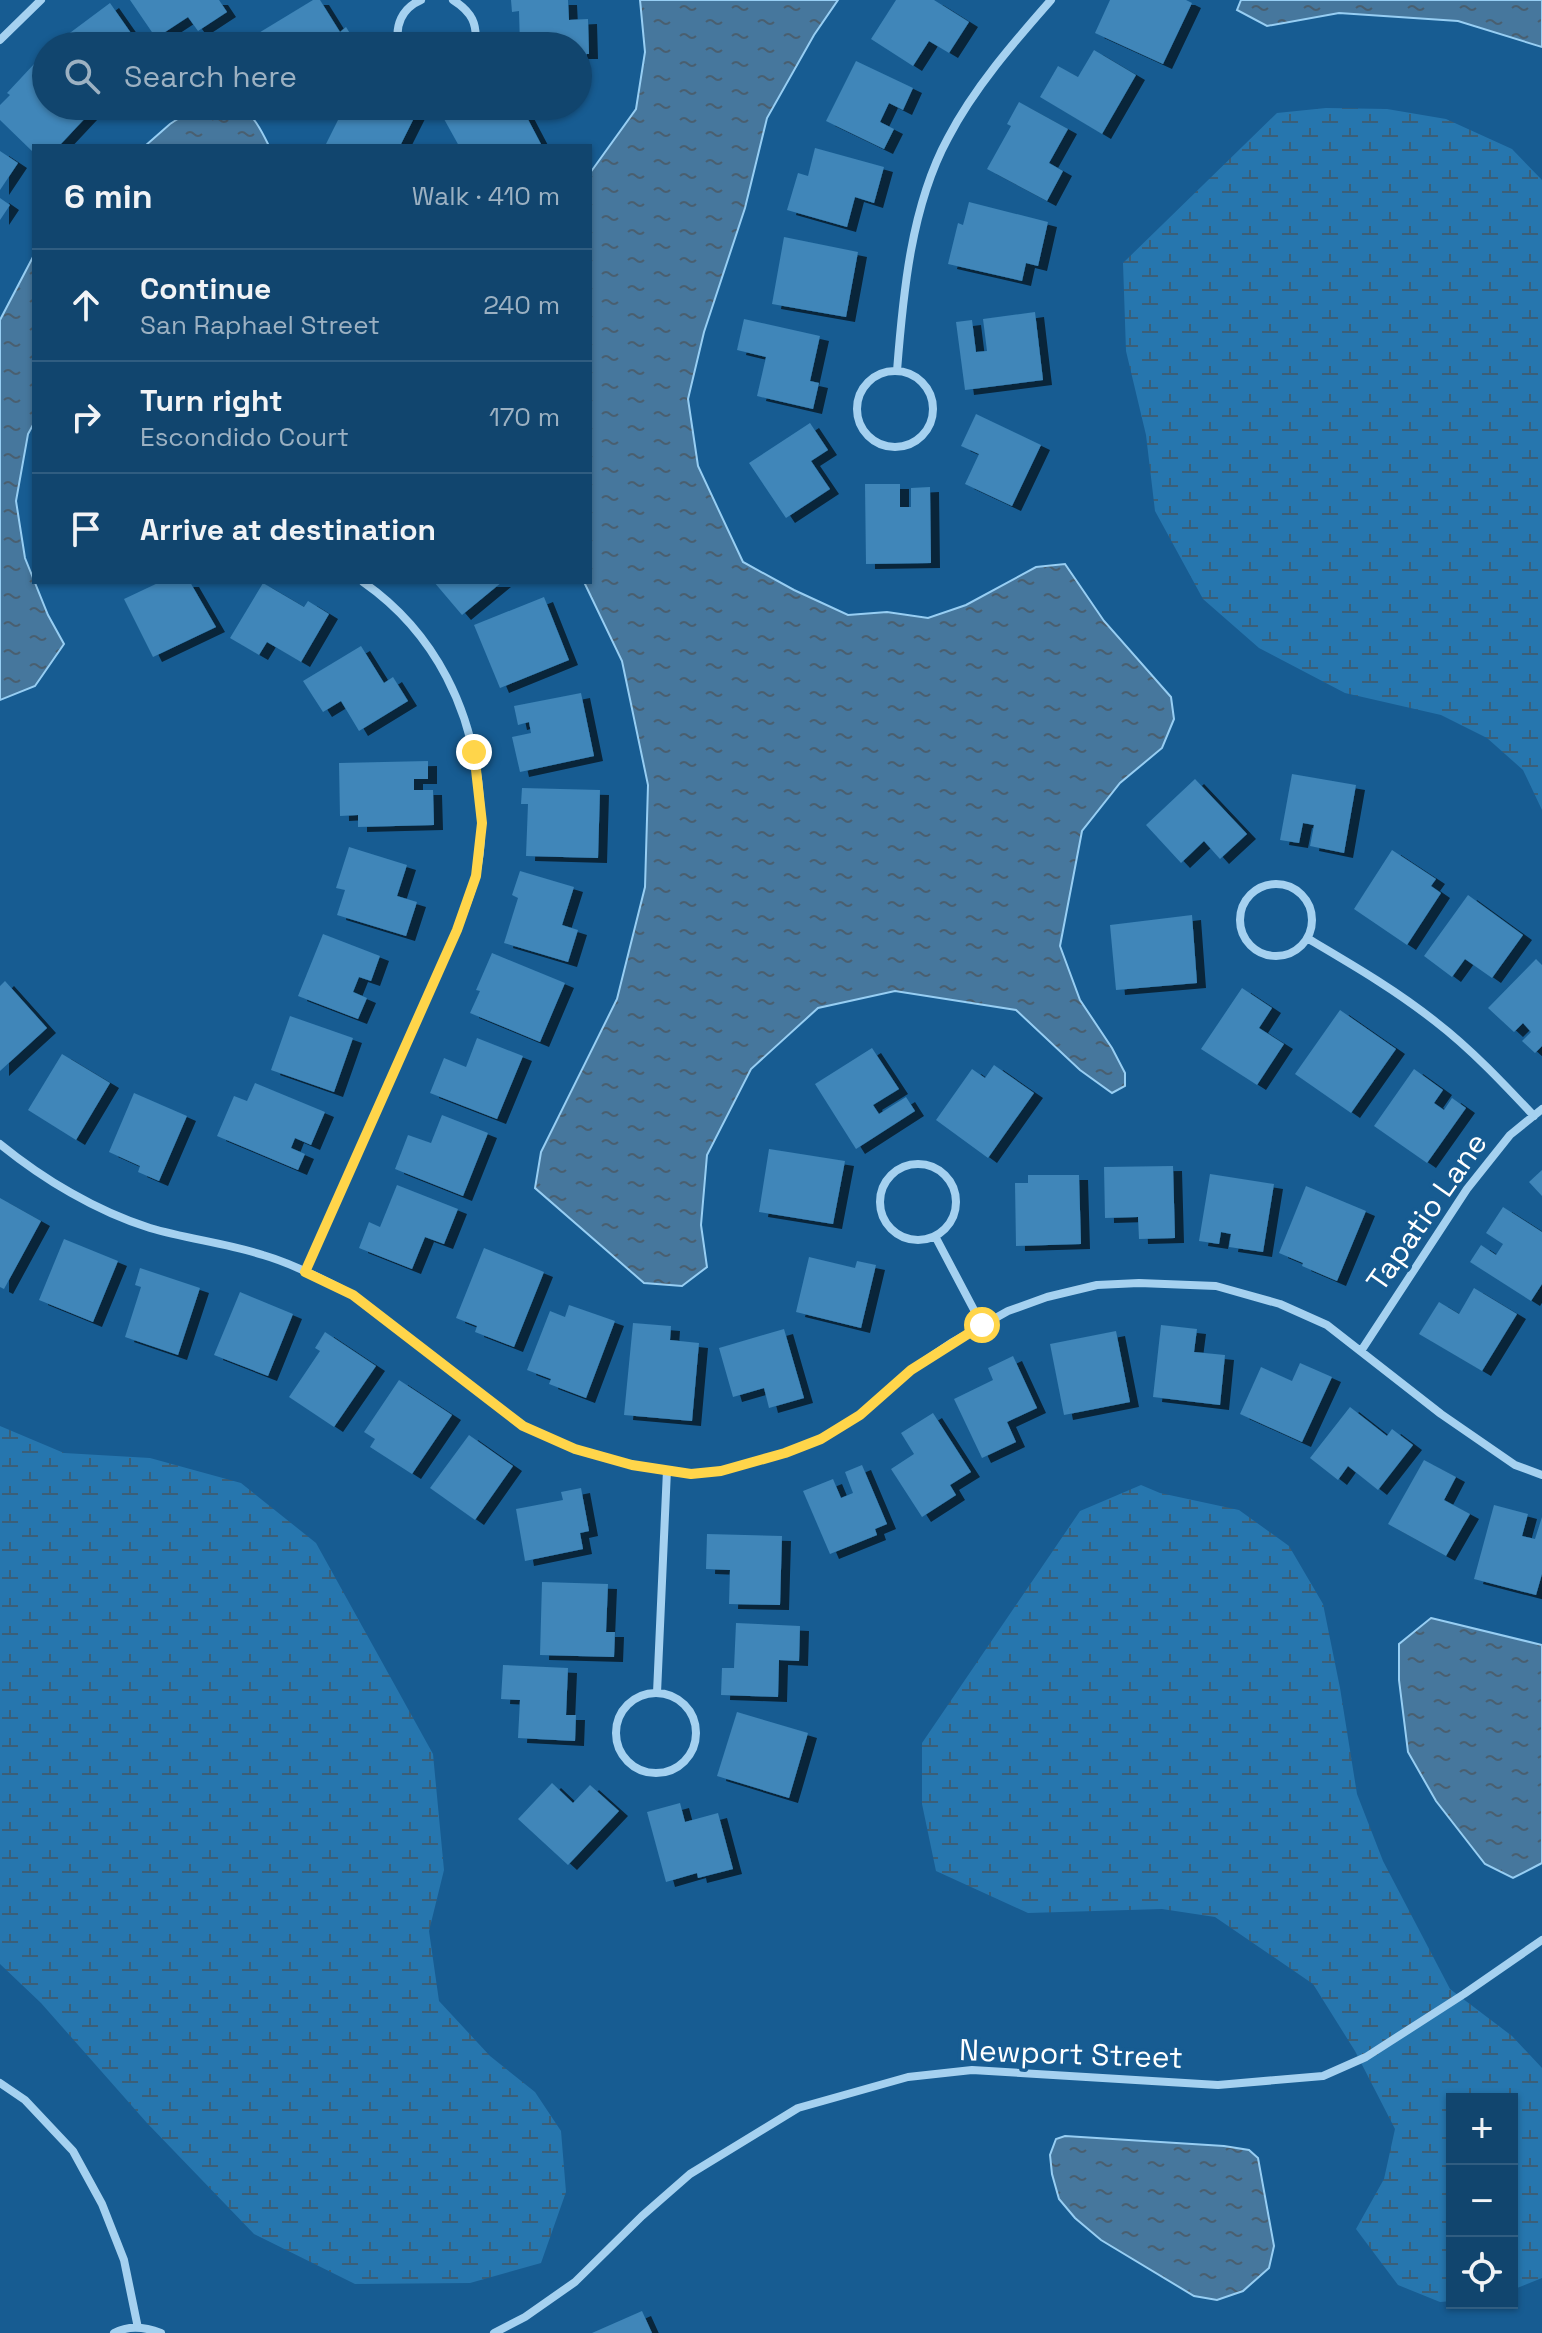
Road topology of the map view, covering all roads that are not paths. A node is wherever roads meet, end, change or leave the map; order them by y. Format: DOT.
graph roads {
  1 [pos="41,0"];
  2 [pos="453,0"];
  3 [pos="1051,0"];
  4 [pos="416,1"];
  5 [pos="398,32"];
  6 [pos="477,32"];
  7 [pos="0,40"];
  8 [pos="897,371"];
  9 [pos="366,584"];
  10 [pos="1307,938"];
  11 [pos="1542,1109"];
  12 [pos="1534,1116"];
  13 [pos="0,1144"];
  14 [pos="935,1236"];
  15 [pos="305,1272"];
  16 [pos="982,1325"];
  17 [pos="1361,1351"];
  18 [pos="667,1470"];
  19 [pos="1542,1475"];
  20 [pos="657,1693"];
  21 [pos="1542,1940"];
  22 [pos="0,2083"];
  23 [pos="138,2328"];
  24 [pos="114,2333"];
  25 [pos="161,2333"];
  26 [pos="494,2333"];
  1 -- 7 [label="street"];
  2 -- 6 [label="street"];
  3 -- 8 [label="street"];
  4 -- 5 [label="street"];
  8 -- 8 [label="street"];
  9 -- 15 [label="street"];
  10 -- 10 [label="street"];
  10 -- 12 [label="street"];
  11 -- 12 [label="street, Tapatio Lane"];
  12 -- 17 [label="street, Tapatio Lane"];
  13 -- 15 [label="street"];
  14 -- 14 [label="street"];
  14 -- 16 [label="street"];
  15 -- 18 [label="street"];
  16 -- 17 [label="street"];
  16 -- 18 [label="street"];
  17 -- 19 [label="street"];
  18 -- 20 [label="street"];
  20 -- 20 [label="street"];
  21 -- 26 [label="street, Newport Street"];
  22 -- 23 [label="street"];
  23 -- 24 [label="street"];
  23 -- 25 [label="street"];
}
